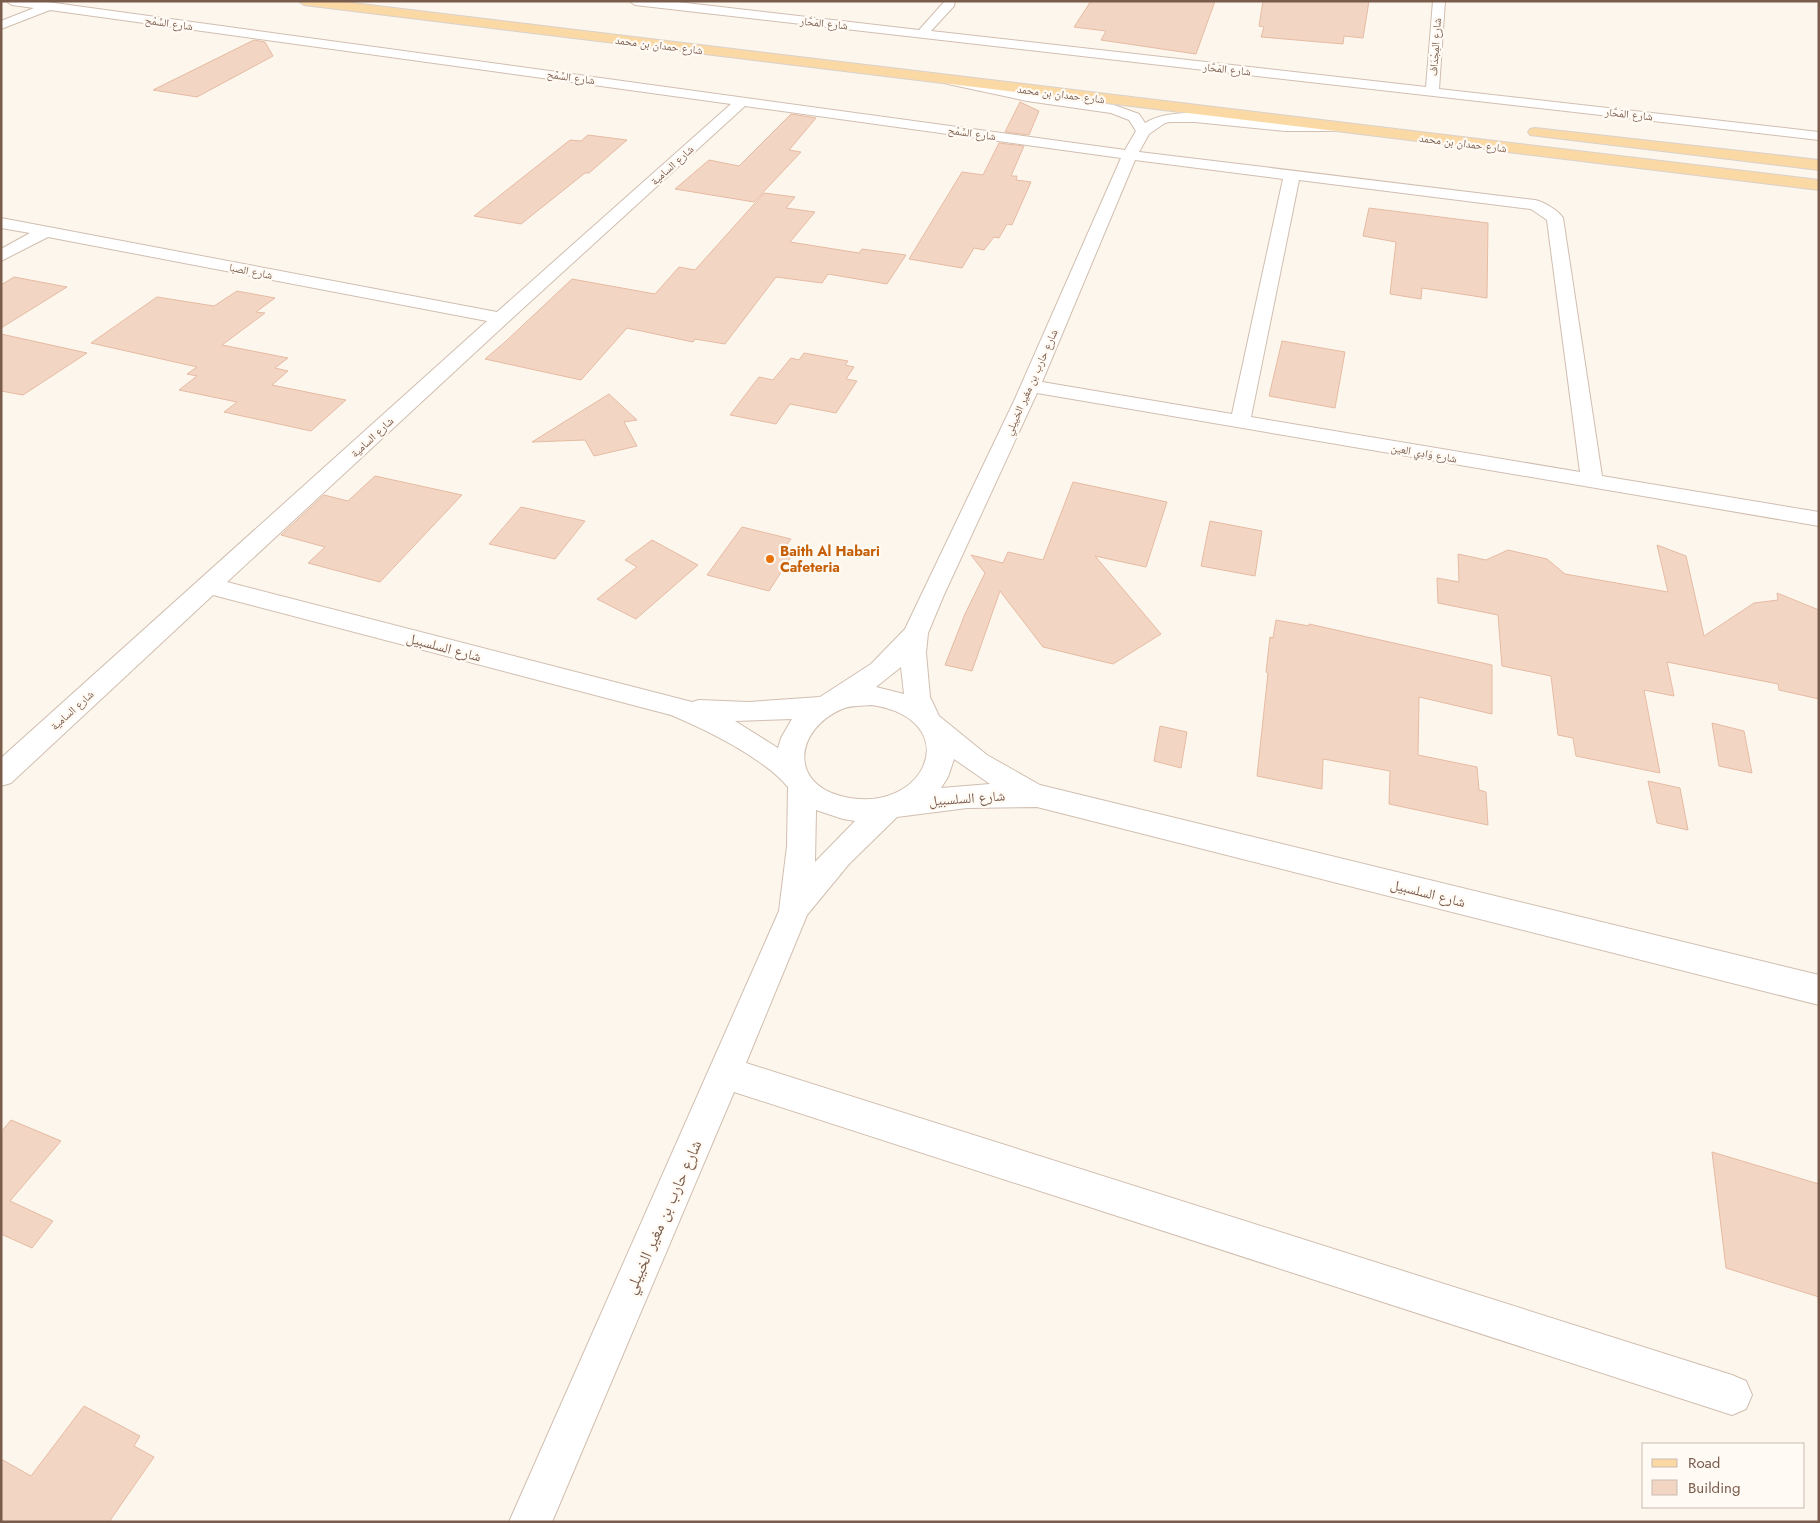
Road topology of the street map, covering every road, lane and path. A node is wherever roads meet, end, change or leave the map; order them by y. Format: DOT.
graph roads {
  1 [pos="12,1"];
  2 [pos="304,1"];
  3 [pos="635,1"];
  4 [pos="1439,1"];
  5 [pos="950,3"];
  6 [pos="48,6"];
  7 [pos="1,25"];
  8 [pos="922,34"];
  9 [pos="953,81"];
  10 [pos="1432,92"];
  11 [pos="743,101"];
  12 [pos="1343,128"];
  13 [pos="1523,130"];
  14 [pos="1143,131"];
  15 [pos="1819,136"];
  16 [pos="1130,155"];
  17 [pos="1819,165"];
  18 [pos="1292,175"];
  19 [pos="1819,185"];
  20 [pos="1,223"];
  21 [pos="45,232"];
  22 [pos="1,256"];
  23 [pos="501,318"];
  24 [pos="1029,386"];
  25 [pos="1240,422"];
  26 [pos="1592,481"];
  27 [pos="1819,519"];
  28 [pos="210,586"];
  29 [pos="916,632"];
  30 [pos="826,705"];
  31 [pos="678,707"];
  32 [pos="929,721"];
  33 [pos="1,775"];
  34 [pos="799,781"];
  35 [pos="1037,796"];
  36 [pos="892,807"];
  37 [pos="794,911"];
  38 [pos="1819,990"];
  39 [pos="725,1073"];
  40 [pos="1732,1396"];
  41 [pos="530,1522"];
  1 -- 6 [label="street, شارع السَّمْح"];
  2 -- 9 [label="main road, شارع حمدان بن محمد"];
  3 -- 8 [label="street, شارع المَحَّار"];
  4 -- 10 [label="street, شارع المِجْدَاف"];
  5 -- 8 [label="street"];
  6 -- 7 [label="street"];
  6 -- 11 [label="street, شارع السَّمْح"];
  8 -- 10 [label="street, شارع المَحَّار"];
  9 -- 12 [label="main road, شارع حمدان بن محمد"];
  9 -- 14 [label="street"];
  10 -- 15 [label="street, شارع المَحَّار"];
  11 -- 16 [label="street, شارع السَّمْح"];
  11 -- 23 [label="street, شارع السامية"];
  12 -- 14 [label="street"];
  12 -- 19 [label="main road, شارع حمدان بن محمد"];
  13 -- 17 [label="main road, شارع حمدان بن محمد"];
  14 -- 16 [label="street, شارع حارب بن مغير الخييلي"];
  16 -- 18 [label="street, شارع السَّمْح"];
  16 -- 24 [label="street, شارع حارب بن مغير الخييلي"];
  18 -- 25 [label="street"];
  18 -- 26 [label="street, شارع السَّمْح"];
  20 -- 21 [label="street, شارع الصبا"];
  21 -- 22 [label="street"];
  21 -- 23 [label="street, شارع الصبا"];
  23 -- 28 [label="street, شارع السامية"];
  24 -- 25 [label="street, شارع وَادِي العين"];
  24 -- 29 [label="street, شارع حارب بن مغير الخييلي"];
  25 -- 26 [label="street, شارع وَادِي العين"];
  26 -- 27 [label="street, شارع وَادِي العين"];
  28 -- 31 [label="street, شارع السلسبيل"];
  28 -- 33 [label="street, شارع السامية"];
  29 -- 30 [label="street, شارع حارب بن مغير الخييلي"];
  29 -- 32 [label="street, شارع حارب بن مغير الخييلي"];
  30 -- 31 [label="street, شارع السلسبيل"];
  30 -- 32 [label="street"];
  30 -- 34 [label="street"];
  31 -- 34 [label="street, شارع السلسبيل"];
  32 -- 35 [label="street, شارع السلسبيل"];
  32 -- 36 [label="street"];
  34 -- 36 [label="street"];
  34 -- 37 [label="street, شارع حارب بن مغير الخييلي"];
  35 -- 36 [label="street, شارع السلسبيل"];
  35 -- 38 [label="street, شارع السلسبيل"];
  36 -- 37 [label="street, شارع حارب بن مغير الخييلي"];
  37 -- 39 [label="street, شارع حارب بن مغير الخييلي"];
  39 -- 40 [label="street"];
  39 -- 41 [label="street, شارع حارب بن مغير الخييلي"];
}
